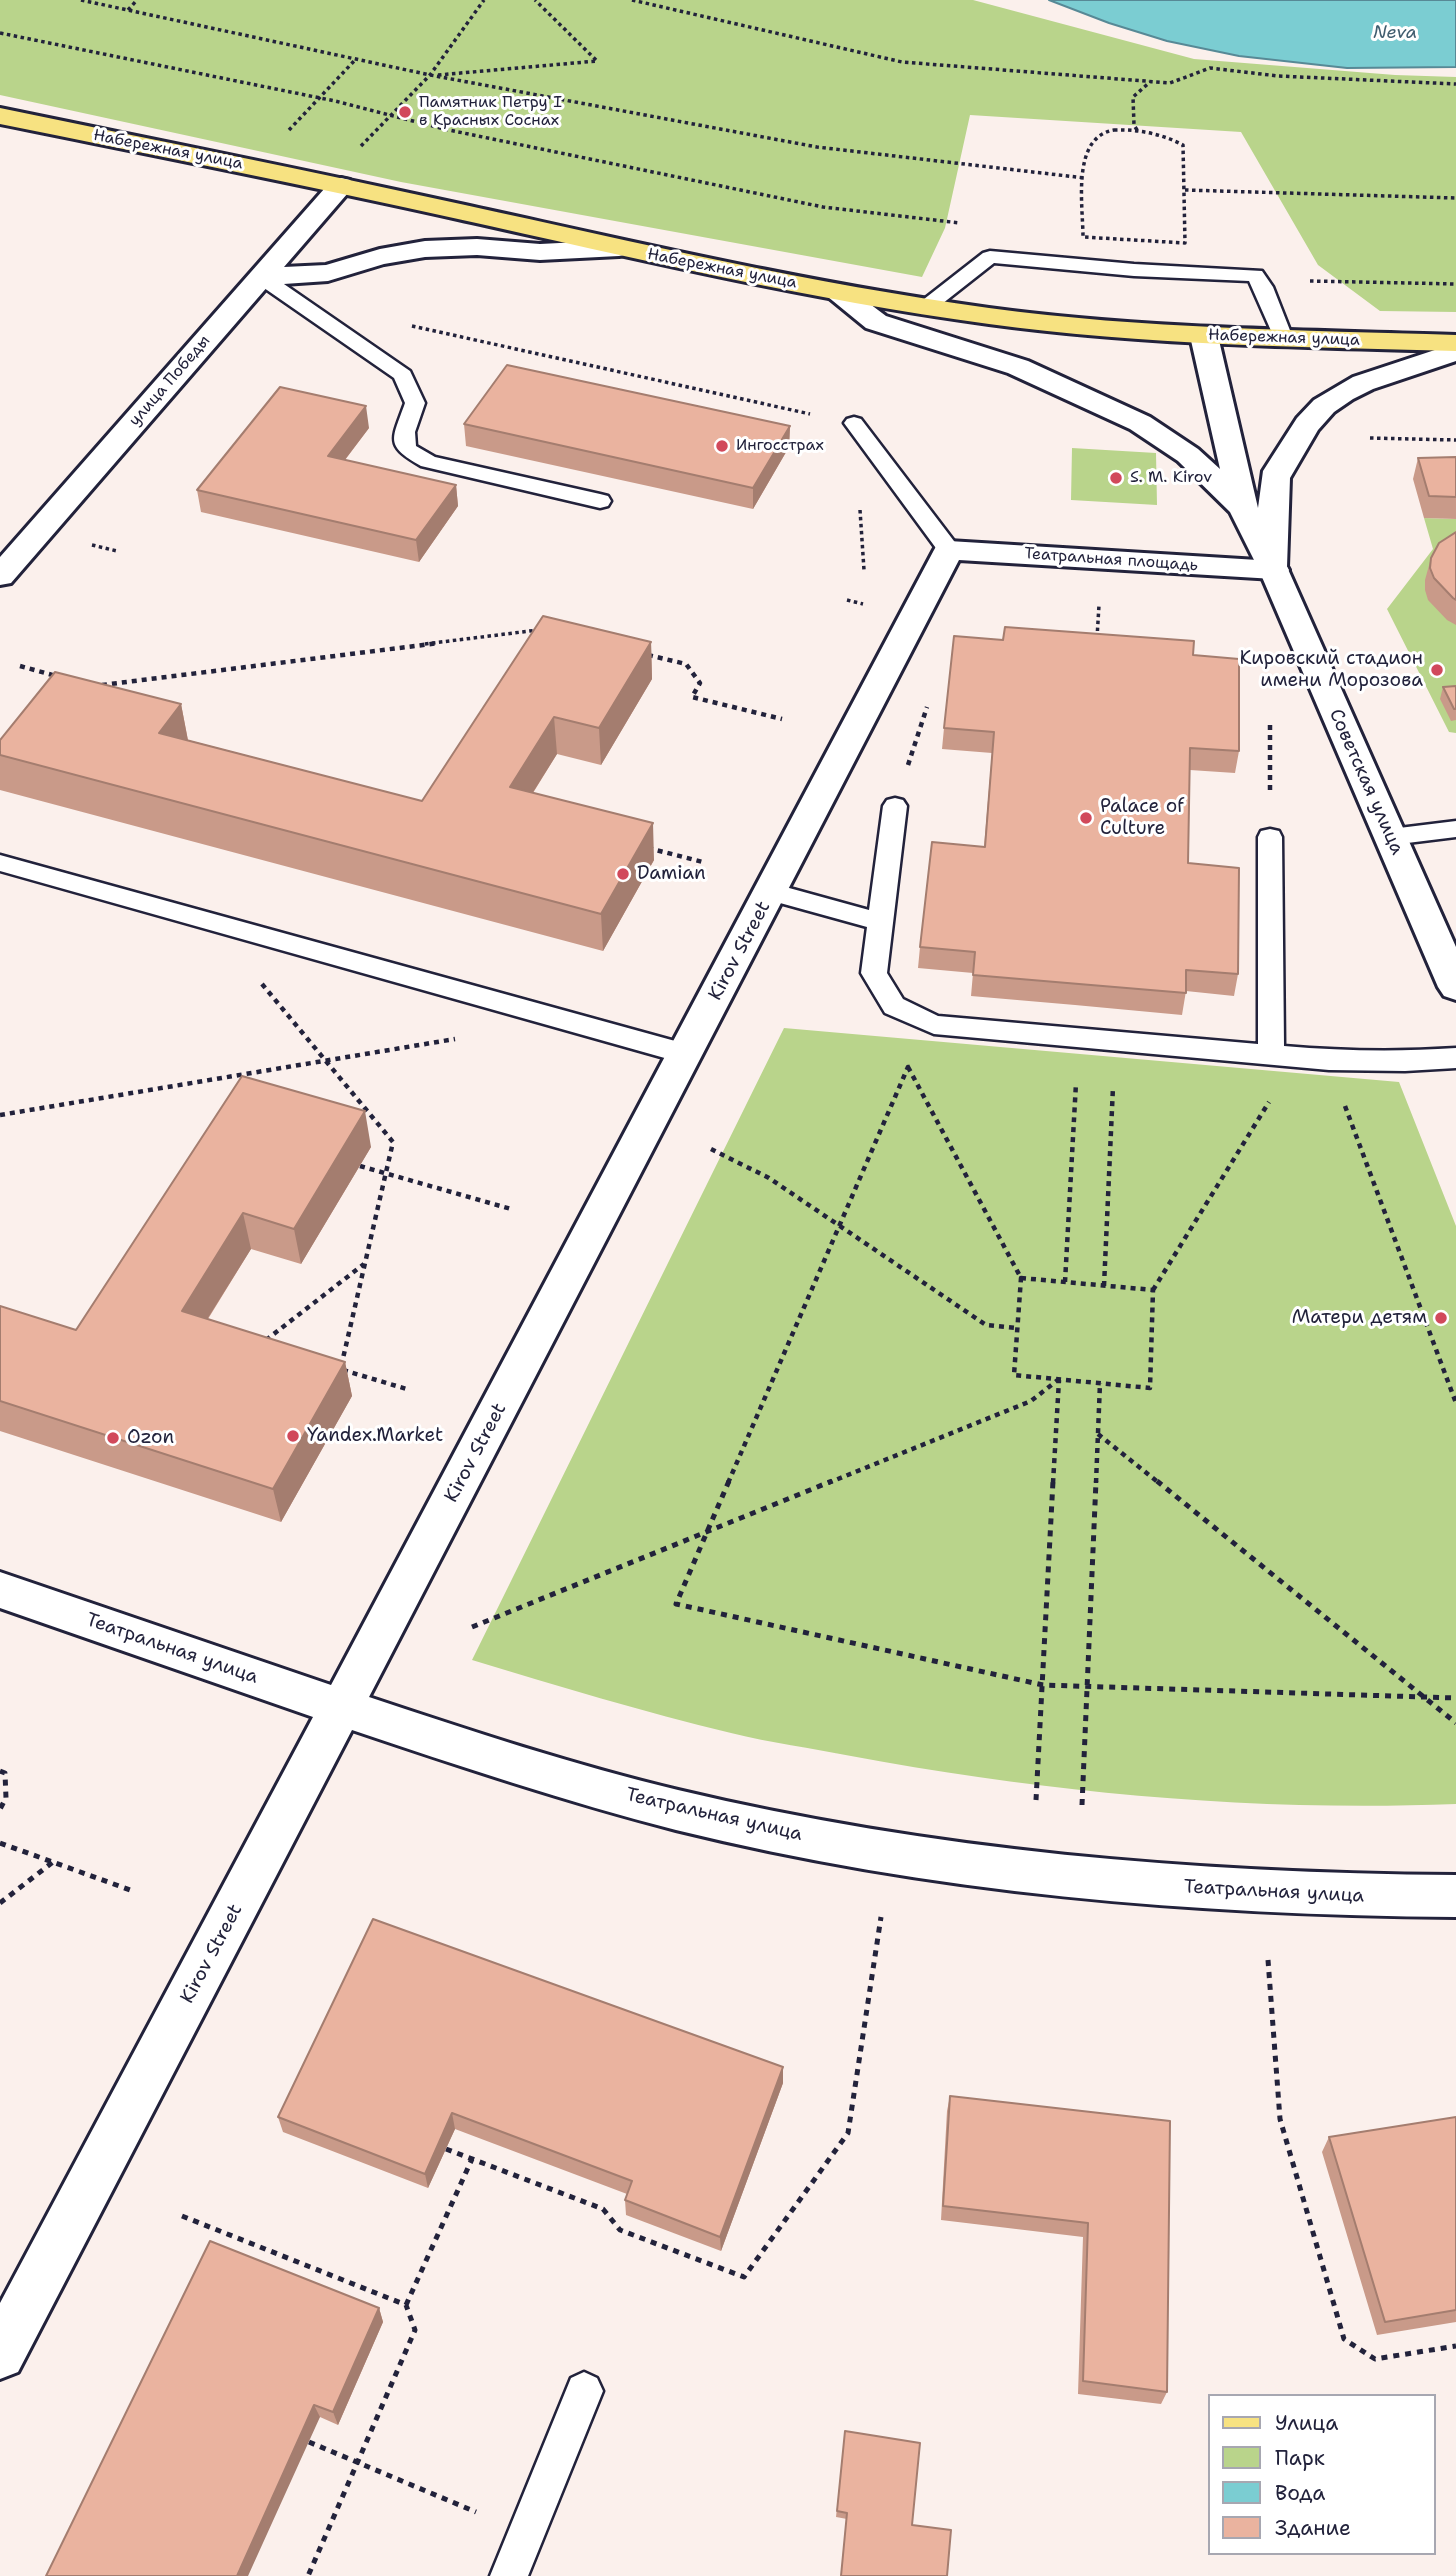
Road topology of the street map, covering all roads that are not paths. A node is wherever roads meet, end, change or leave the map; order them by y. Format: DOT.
graph roads {
  1 [pos="0,116"];
  2 [pos="341,186"];
  3 [pos="619,248"];
  4 [pos="261,277"];
  5 [pos="836,292"];
  6 [pos="926,307"];
  7 [pos="1204,336"];
  8 [pos="1283,338"];
  9 [pos="1456,343"];
  10 [pos="1456,351"];
  11 [pos="854,423"];
  12 [pos="600,501"];
  13 [pos="1243,508"];
  14 [pos="949,550"];
  15 [pos="1274,570"];
  16 [pos="0,576"];
  17 [pos="895,806"];
  18 [pos="1456,829"];
  19 [pos="1270,837"];
  20 [pos="1391,837"];
  21 [pos="0,863"];
  22 [pos="771,892"];
  23 [pos="880,922"];
  24 [pos="1456,988"];
  25 [pos="686,1054"];
  26 [pos="1270,1055"];
  27 [pos="1456,1058"];
  28 [pos="0,1590"];
  29 [pos="342,1709"];
  30 [pos="1456,1896"];
  31 [pos="0,2354"];
  32 [pos="584,2391"];
  33 [pos="509,2576"];
  1 -- 2 [label="main road, Набережная улица"];
  2 -- 3 [label="main road, Набережная улица"];
  2 -- 4 [label="street, улица Победы"];
  3 -- 4 [label="street"];
  3 -- 5 [label="main road, Набережная улица"];
  4 -- 12 [label="lane"];
  4 -- 16 [label="street, улица Победы"];
  5 -- 6 [label="main road, Набережная улица"];
  5 -- 13 [label="street"];
  6 -- 7 [label="main road, Набережная улица"];
  6 -- 8 [label="lane"];
  7 -- 8 [label="main road, Набережная улица"];
  7 -- 13 [label="street, Советская улица"];
  8 -- 9 [label="main road, Набережная улица"];
  10 -- 15 [label="street"];
  11 -- 14 [label="lane"];
  13 -- 15 [label="street, Советская улица"];
  14 -- 15 [label="street, Театральная площадь"];
  14 -- 22 [label="street, Kirov Street"];
  15 -- 20 [label="street, Советская улица"];
  17 -- 23 [label="lane"];
  18 -- 20 [label="lane"];
  19 -- 26 [label="lane"];
  20 -- 24 [label="street, Советская улица"];
  21 -- 25 [label="lane"];
  22 -- 23 [label="lane"];
  22 -- 25 [label="street, Kirov Street"];
  23 -- 26 [label="lane"];
  25 -- 29 [label="street, Kirov Street"];
  26 -- 27 [label="lane"];
  28 -- 29 [label="street, Театральная улица"];
  29 -- 30 [label="street, Театральная улица"];
  29 -- 31 [label="street, Kirov Street"];
  32 -- 33 [label="lane"];
}
